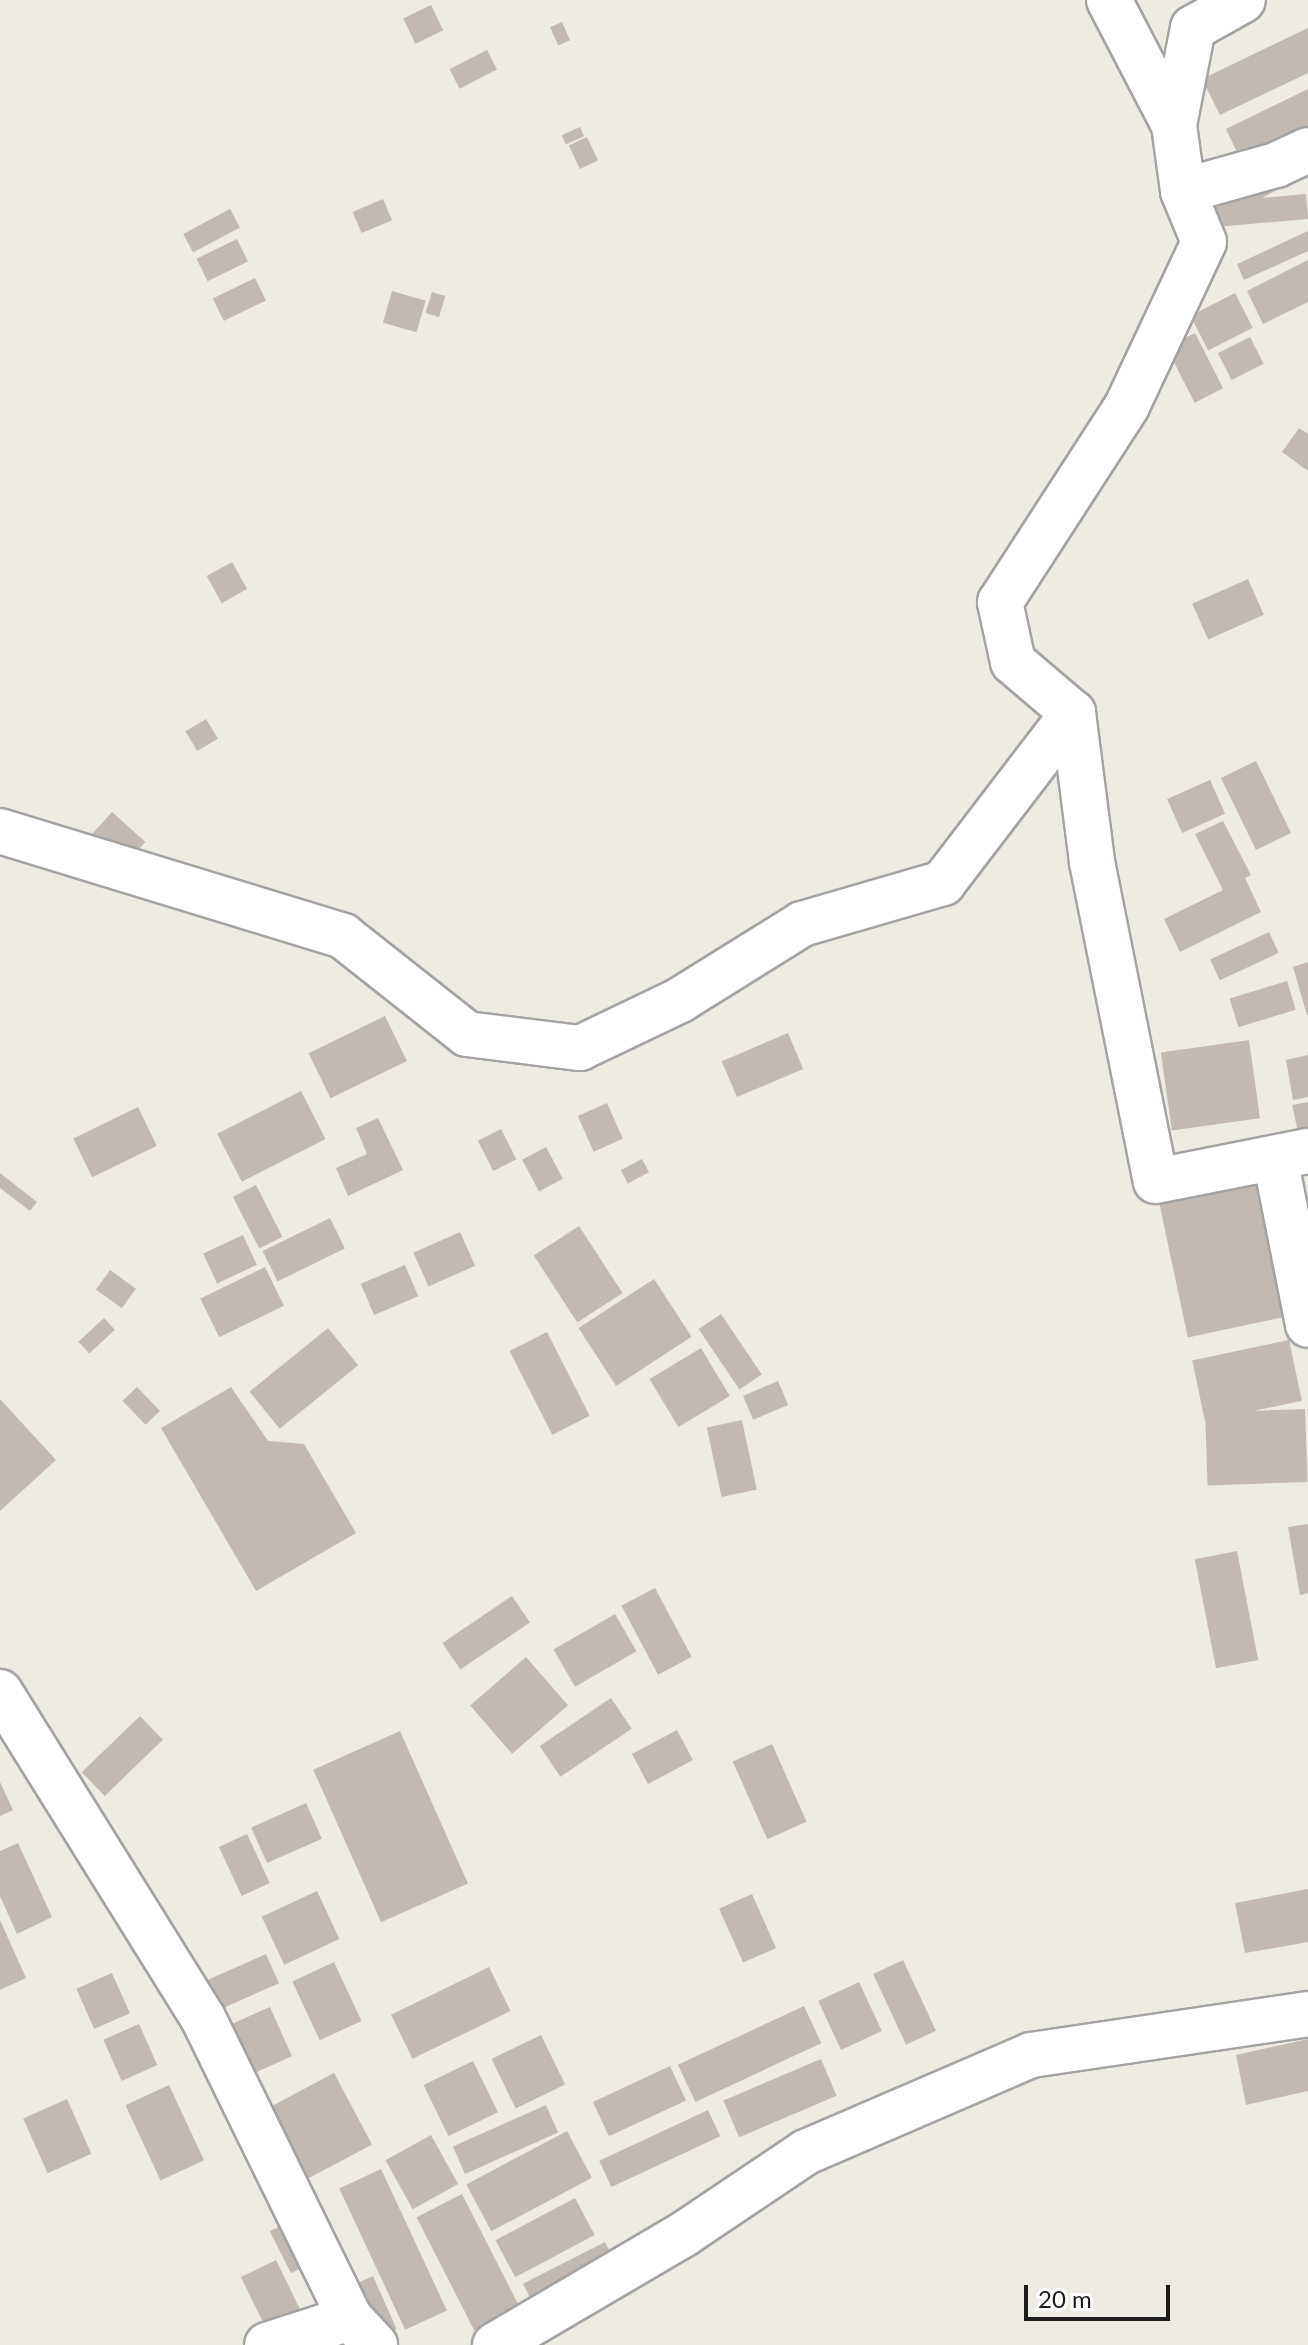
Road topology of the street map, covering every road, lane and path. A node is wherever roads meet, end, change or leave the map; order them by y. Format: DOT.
graph roads {
  1 [pos="1109,0"];
  2 [pos="1243,0"];
  3 [pos="1174,125"];
  4 [pos="1308,150"];
  5 [pos="1183,191"];
  6 [pos="1073,713"];
  7 [pos="0,831"];
  8 [pos="1291,1155"];
  9 [pos="1308,1325"];
  10 [pos="0,1692"];
  11 [pos="1308,2014"];
  12 [pos="362,2331"];
  13 [pos="267,2345"];
  14 [pos="495,2345"];
  1 -- 3 [label="street"];
  2 -- 3 [label="street"];
  3 -- 5 [label="street"];
  4 -- 5 [label="street"];
  5 -- 6 [label="street"];
  6 -- 7 [label="street"];
  6 -- 8 [label="street"];
  8 -- 9 [label="street"];
  10 -- 12 [label="street"];
  11 -- 14 [label="street"];
  12 -- 13 [label="street"];
}
